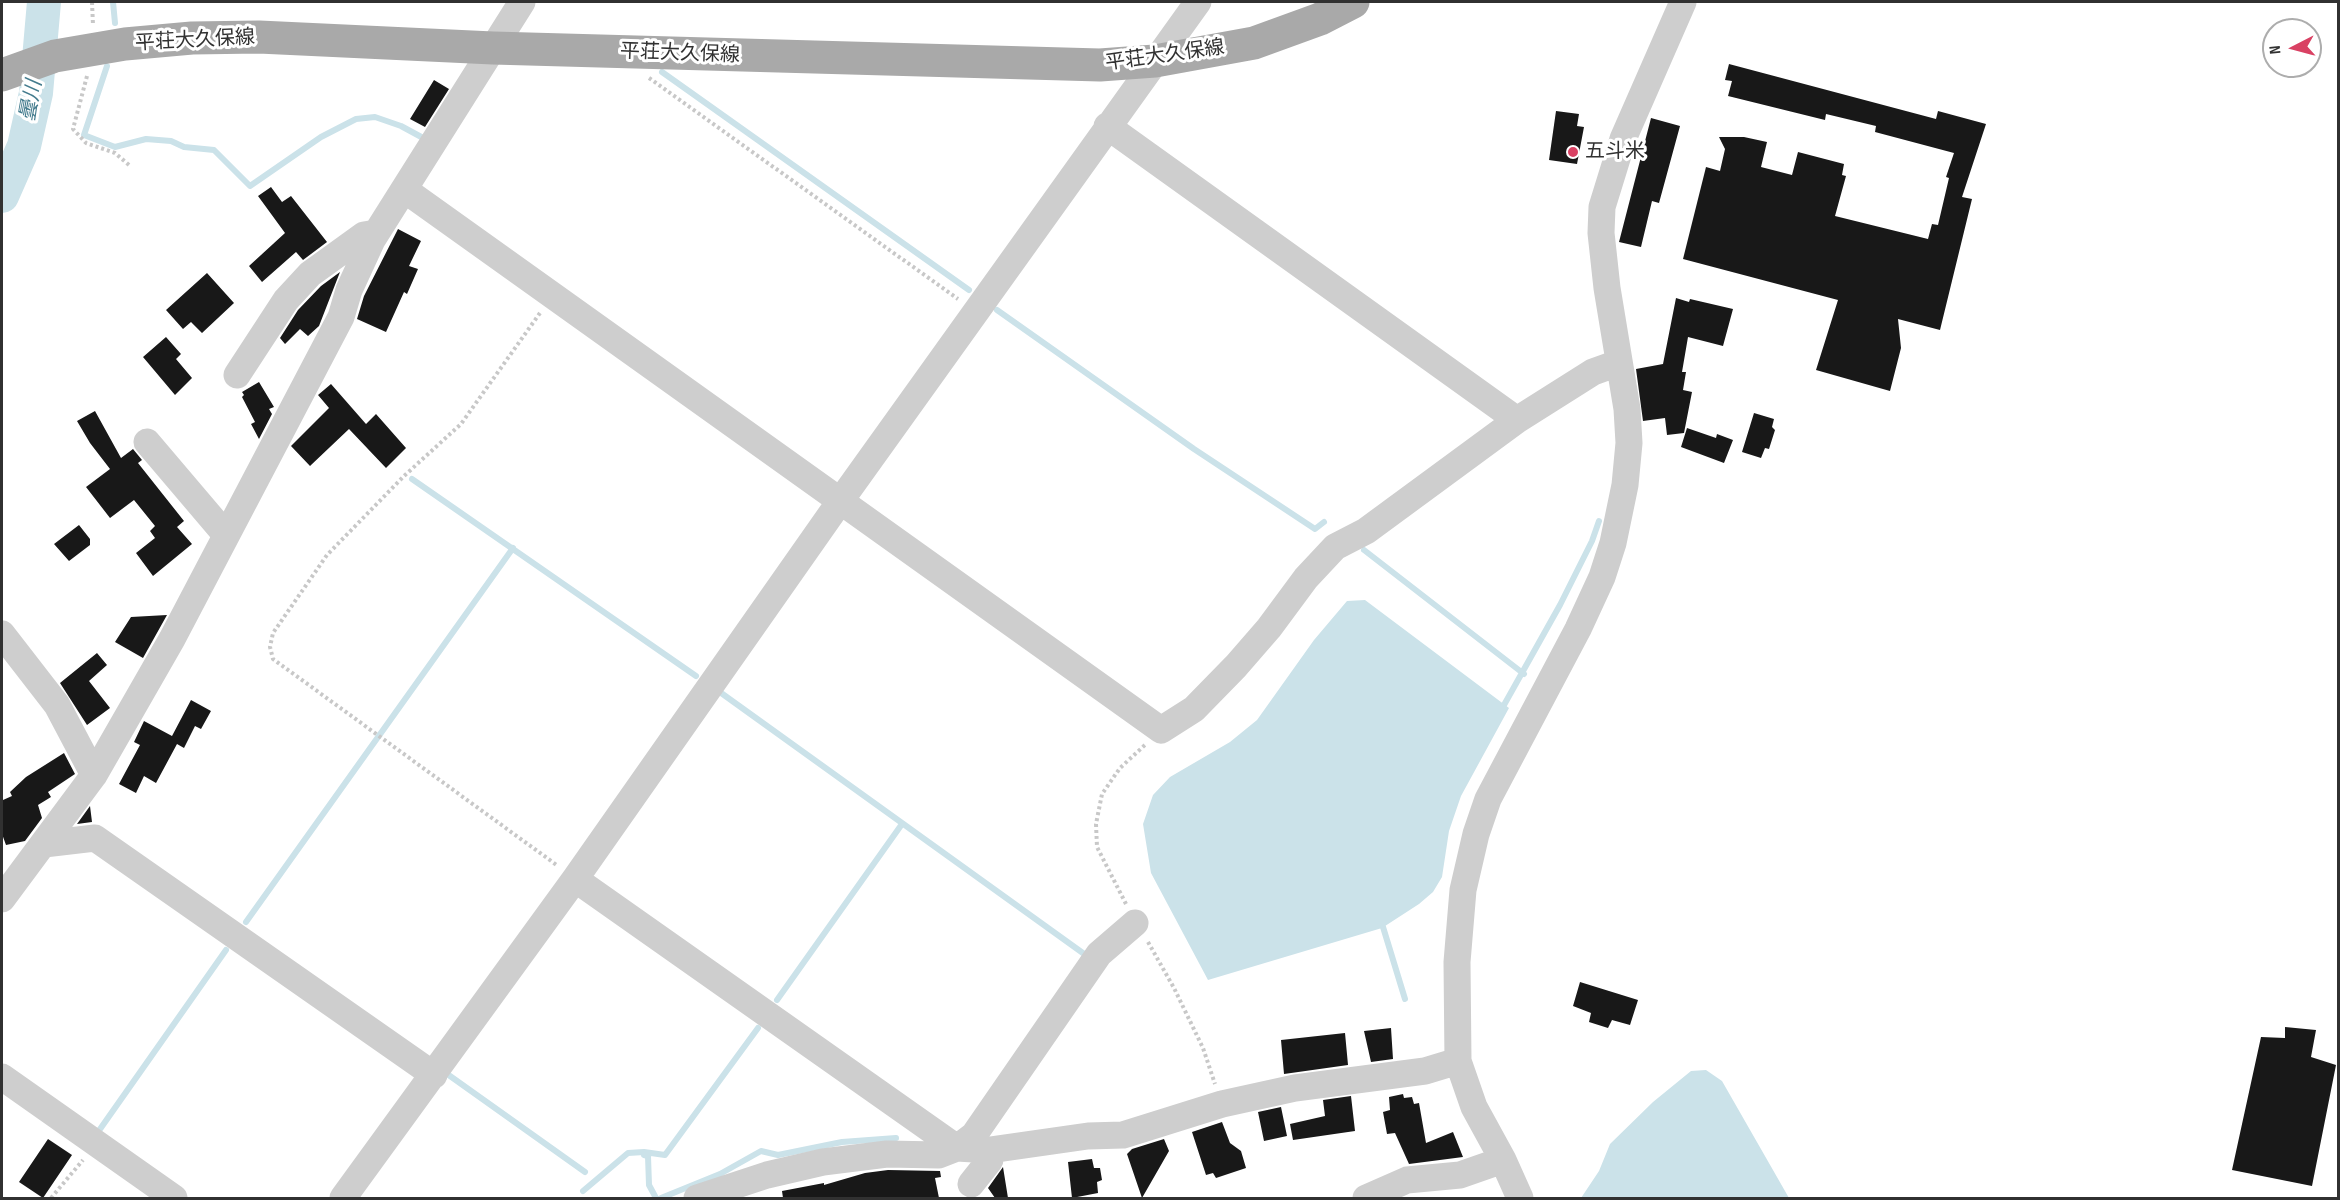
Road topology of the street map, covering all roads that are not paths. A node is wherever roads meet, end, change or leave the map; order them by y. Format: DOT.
graph roads {
  1 [pos="522,2"];
  2 [pos="1198,2"];
  3 [pos="1353,2"];
  4 [pos="1683,2"];
  5 [pos="493,48"];
  6 [pos="1155,61"];
  7 [pos="2,75"];
  8 [pos="1107,126"];
  9 [pos="405,190"];
  10 [pos="376,233"];
  11 [pos="1618,363"];
  12 [pos="237,375"];
  13 [pos="1517,420"];
  14 [pos="147,442"];
  15 [pos="841,500"];
  16 [pos="226,535"];
  17 [pos="2,634"];
  18 [pos="94,775"];
  19 [pos="44,844"];
  20 [pos="575,879"];
  21 [pos="2,899"];
  22 [pos="1135,923"];
  23 [pos="1458,1061"];
  24 [pos="434,1075"];
  25 [pos="2,1077"];
  26 [pos="957,1148"];
  27 [pos="990,1150"];
  28 [pos="1503,1160"];
  29 [pos="972,1184"];
  30 [pos="173,1198"];
  31 [pos="343,1198"];
  32 [pos="697,1198"];
  33 [pos="1366,1198"];
  34 [pos="1520,1198"];
  1 -- 5 [label="street"];
  2 -- 6 [label="street"];
  3 -- 6 [label="main road, 平荘大久保線"];
  4 -- 11 [label="street"];
  5 -- 6 [label="main road, 平荘大久保線"];
  5 -- 7 [label="main road, 平荘大久保線"];
  5 -- 9 [label="street"];
  6 -- 8 [label="street"];
  8 -- 13 [label="street"];
  8 -- 15 [label="street"];
  9 -- 10 [label="street"];
  9 -- 15 [label="street"];
  10 -- 12 [label="street"];
  10 -- 16 [label="street"];
  11 -- 13 [label="street"];
  11 -- 23 [label="street"];
  13 -- 15 [label="street"];
  14 -- 16 [label="street"];
  15 -- 20 [label="street"];
  16 -- 18 [label="street"];
  17 -- 18 [label="street"];
  18 -- 19 [label="street"];
  19 -- 21 [label="street"];
  19 -- 24 [label="street"];
  20 -- 24 [label="street"];
  20 -- 26 [label="street"];
  22 -- 26 [label="street"];
  23 -- 27 [label="street"];
  23 -- 28 [label="street"];
  24 -- 31 [label="street"];
  25 -- 30 [label="street"];
  26 -- 27 [label="street"];
  26 -- 32 [label="street"];
  27 -- 29 [label="street"];
  28 -- 33 [label="street"];
  28 -- 34 [label="street"];
}
